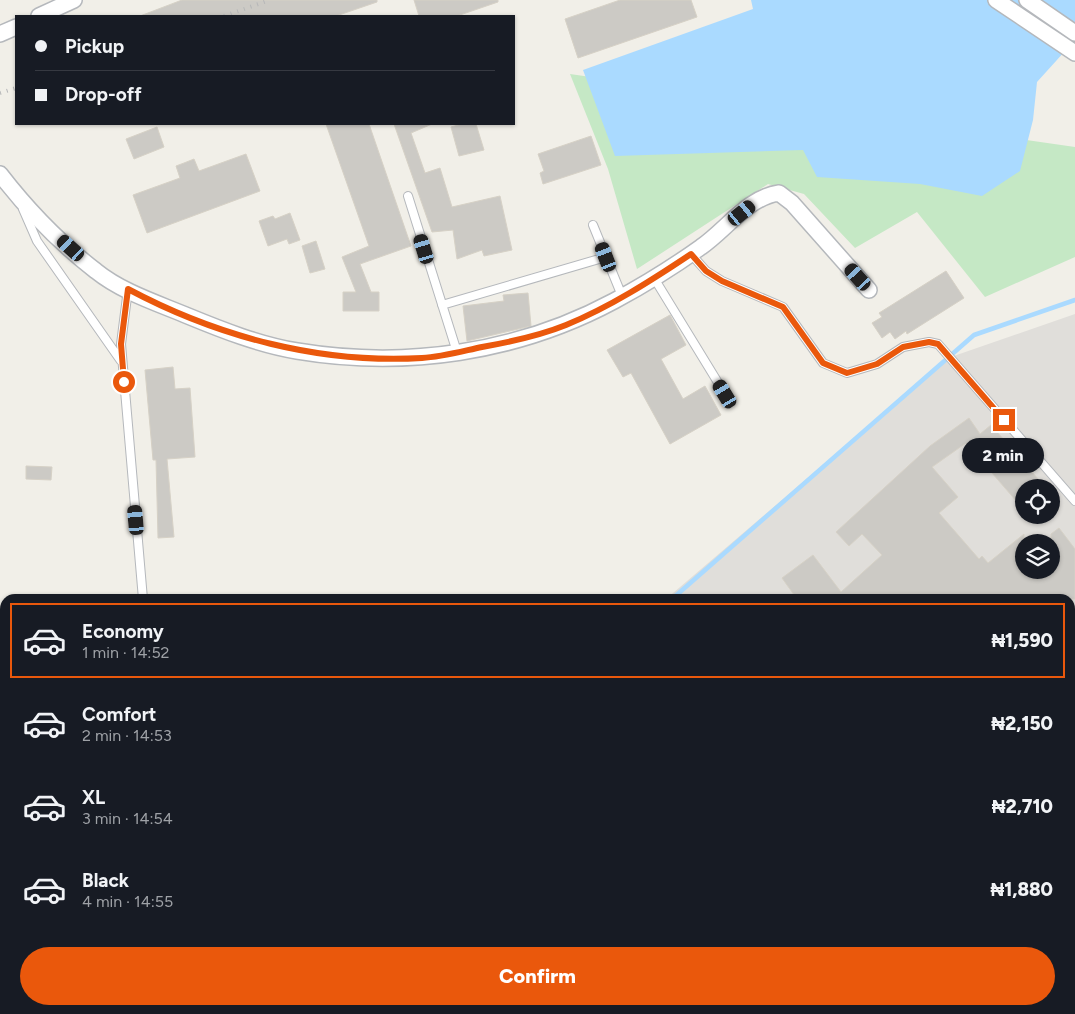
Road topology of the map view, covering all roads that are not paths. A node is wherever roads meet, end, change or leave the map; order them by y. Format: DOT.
graph roads {
  1 [pos="74,0"];
  2 [pos="996,0"];
  3 [pos="1027,0"];
  4 [pos="41,15"];
  5 [pos="15,27"];
  6 [pos="1075,33"];
  7 [pos="0,34"];
  8 [pos="1075,53"];
  9 [pos="0,174"];
  10 [pos="408,196"];
  11 [pos="18,198"];
  12 [pos="593,225"];
  13 [pos="691,254"];
  14 [pos="606,257"];
  15 [pos="654,278"];
  16 [pos="128,289"];
  17 [pos="869,290"];
  18 [pos="622,296"];
  19 [pos="442,305"];
  20 [pos="457,352"];
  21 [pos="122,362"];
  22 [pos="725,394"];
  23 [pos="1075,502"];
  24 [pos="143,594"];
  1 -- 4 [label="street"];
  2 -- 8 [label="street"];
  3 -- 6 [label="street"];
  5 -- 7 [label="street"];
  9 -- 11 [label="street"];
  10 -- 19 [label="lane"];
  11 -- 16 [label="street"];
  11 -- 21 [label="lane"];
  12 -- 14 [label="lane"];
  13 -- 15 [label="street"];
  13 -- 17 [label="street"];
  13 -- 23 [label="lane"];
  14 -- 18 [label="lane"];
  14 -- 19 [label="lane"];
  15 -- 18 [label="street"];
  15 -- 22 [label="lane"];
  16 -- 20 [label="street"];
  16 -- 21 [label="lane"];
  18 -- 20 [label="street"];
  19 -- 20 [label="lane"];
  21 -- 24 [label="lane"];
}
